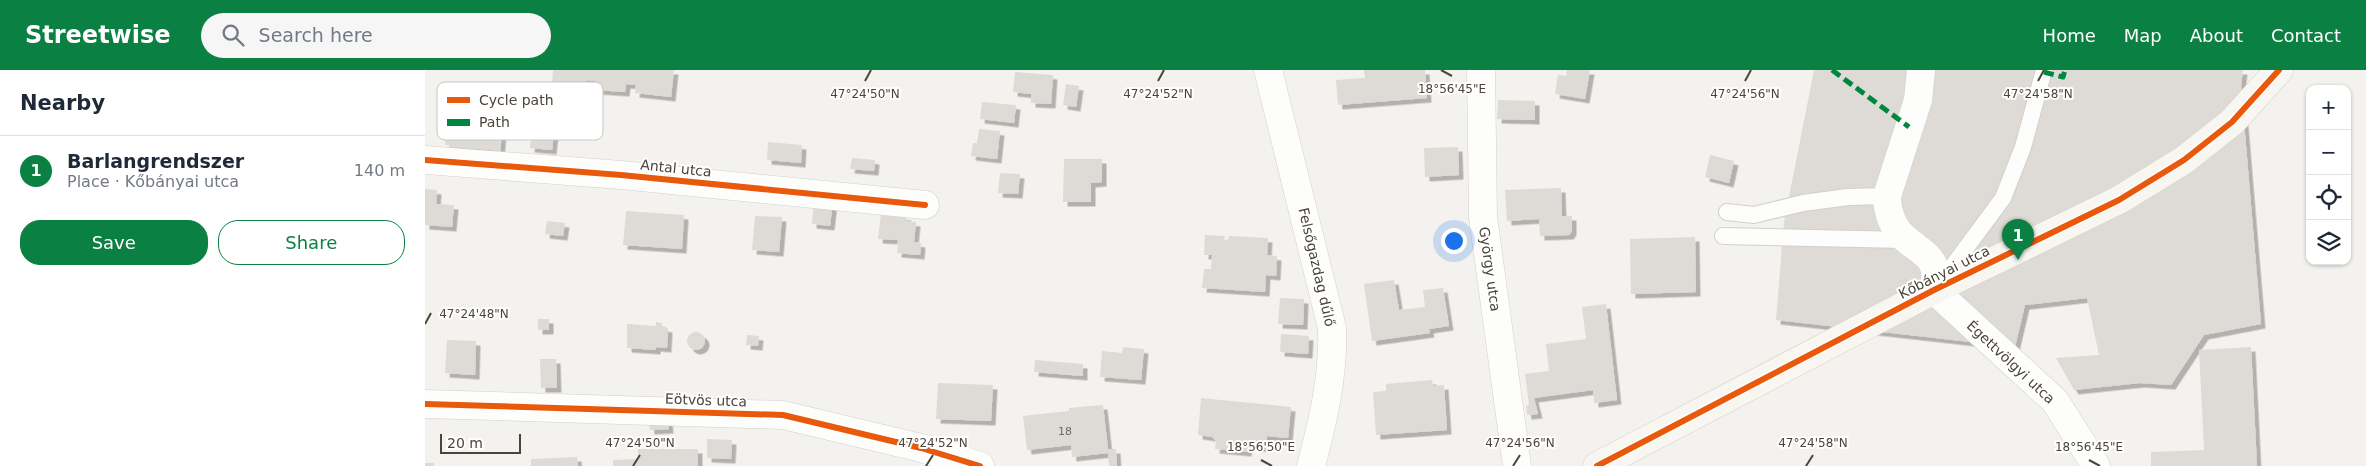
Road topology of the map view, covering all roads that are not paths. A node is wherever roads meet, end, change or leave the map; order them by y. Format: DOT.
graph roads {
  1 [pos="1269,70"];
  2 [pos="1481,70"];
  3 [pos="1921,70"];
  4 [pos="2044,70"];
  5 [pos="2279,70"];
  6 [pos="425,160"];
  7 [pos="1887,196"];
  8 [pos="925,204"];
  9 [pos="1727,212"];
  10 [pos="1723,236"];
  11 [pos="1905,240"];
  12 [pos="1934,290"];
  13 [pos="425,404"];
  14 [pos="980,466"];
  15 [pos="1311,466"];
  16 [pos="1517,466"];
  17 [pos="1597,466"];
  18 [pos="2096,466"];
  1 -- 15 [label="street, Felsőgazdag dűlő"];
  2 -- 16 [label="street, György utca"];
  3 -- 7 [label="street"];
  4 -- 12 [label="lane"];
  5 -- 12 [label="street, Kőbányai utca"];
  6 -- 8 [label="street, Antal utca"];
  7 -- 9 [label="lane"];
  7 -- 11 [label="street"];
  10 -- 11 [label="lane"];
  11 -- 12 [label="street"];
  12 -- 17 [label="street, Kőbányai utca"];
  12 -- 18 [label="street, Égettvölgyi utca"];
  13 -- 14 [label="street, Eötvös utca"];
}
